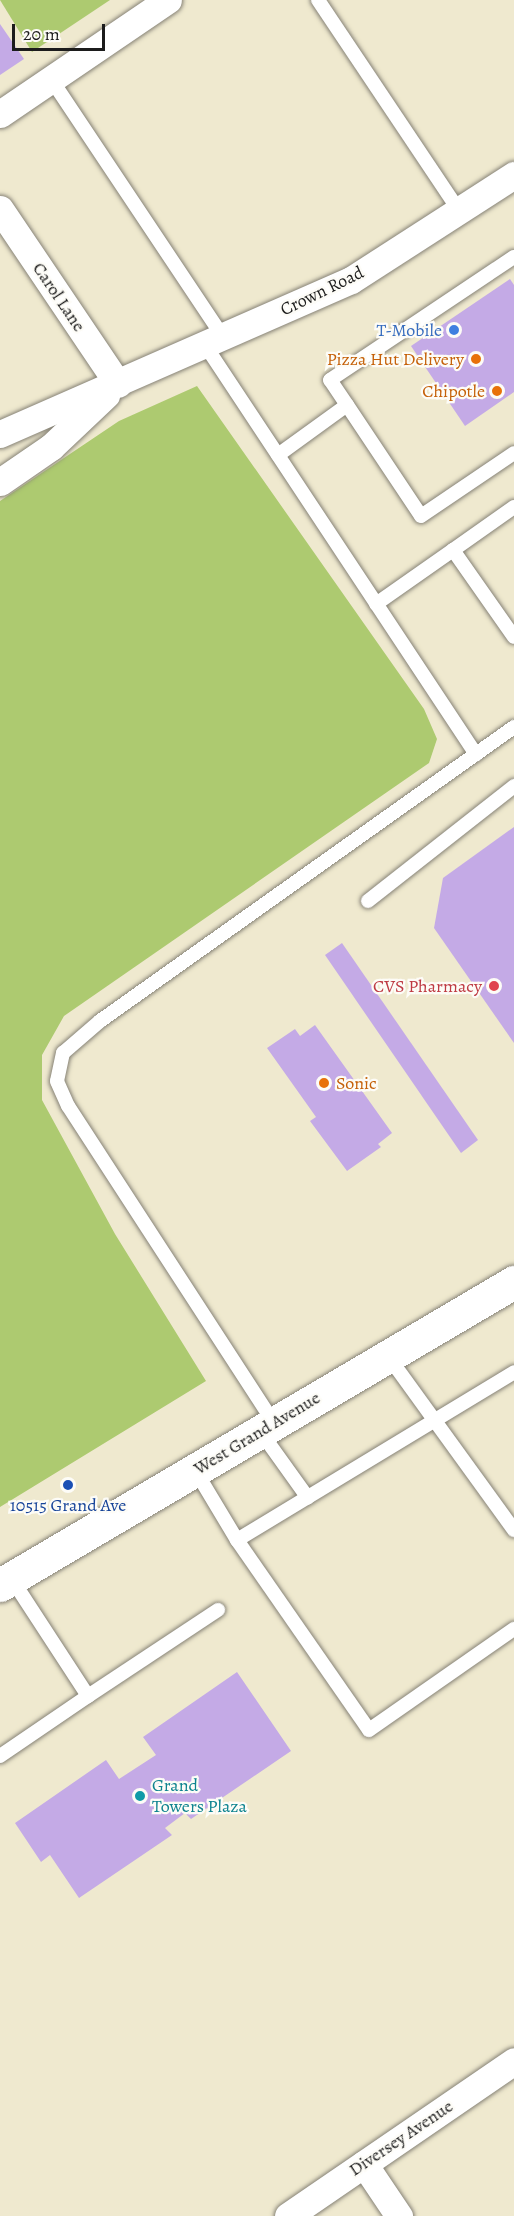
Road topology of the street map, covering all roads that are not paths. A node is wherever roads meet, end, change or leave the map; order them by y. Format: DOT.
graph roads {
  1 [pos="168,0"];
  2 [pos="318,0"];
  3 [pos="51,79"];
  4 [pos="0,114"];
  5 [pos="514,175"];
  6 [pos="0,209"];
  7 [pos="459,211"];
  8 [pos="514,257"];
  9 [pos="214,341"];
  10 [pos="118,384"];
  11 [pos="347,405"];
  12 [pos="0,434"];
  13 [pos="514,453"];
  14 [pos="278,455"];
  15 [pos="0,482"];
  16 [pos="514,507"];
  17 [pos="453,550"];
  18 [pos="376,604"];
  19 [pos="514,637"];
  20 [pos="514,728"];
  21 [pos="476,754"];
  22 [pos="514,786"];
  23 [pos="368,901"];
  24 [pos="514,1282"];
  25 [pos="388,1356"];
  26 [pos="514,1372"];
  27 [pos="434,1421"];
  28 [pos="267,1427"];
  29 [pos="195,1470"];
  30 [pos="308,1498"];
  31 [pos="514,1530"];
  32 [pos="237,1540"];
  33 [pos="5,1582"];
  34 [pos="218,1610"];
  35 [pos="514,1629"];
  36 [pos="88,1695"];
  37 [pos="0,1756"];
  38 [pos="514,2061"];
  39 [pos="364,2164"];
  40 [pos="288,2216"];
  41 [pos="399,2216"];
  1 -- 3 [label="street"];
  2 -- 7 [label="lane"];
  3 -- 4 [label="street"];
  3 -- 9 [label="lane"];
  5 -- 7 [label="street, Crown Road"];
  6 -- 10 [label="street, Carol Lane"];
  7 -- 9 [label="street, Crown Road"];
  8 -- 11 [label="lane"];
  9 -- 10 [label="street, Crown Road"];
  9 -- 14 [label="lane"];
  10 -- 12 [label="street, Crown Road"];
  10 -- 15 [label="street, Crown Road"];
  11 -- 13 [label="lane"];
  11 -- 14 [label="lane"];
  14 -- 18 [label="lane"];
  16 -- 17 [label="lane"];
  17 -- 18 [label="lane"];
  17 -- 19 [label="lane"];
  18 -- 21 [label="lane"];
  20 -- 21 [label="lane"];
  21 -- 28 [label="lane"];
  22 -- 23 [label="lane"];
  24 -- 25 [label="main road, West Grand Avenue"];
  25 -- 27 [label="lane"];
  25 -- 28 [label="main road, West Grand Avenue"];
  26 -- 27 [label="lane"];
  27 -- 30 [label="lane"];
  27 -- 31 [label="lane"];
  28 -- 29 [label="main road, West Grand Avenue"];
  28 -- 30 [label="lane"];
  29 -- 32 [label="lane"];
  29 -- 33 [label="main road, West Grand Avenue"];
  30 -- 32 [label="lane"];
  32 -- 35 [label="lane"];
  33 -- 36 [label="lane"];
  34 -- 36 [label="lane"];
  36 -- 37 [label="lane"];
  38 -- 39 [label="street, Diversey Avenue"];
  39 -- 40 [label="street, Diversey Avenue"];
  39 -- 41 [label="street"];
}
